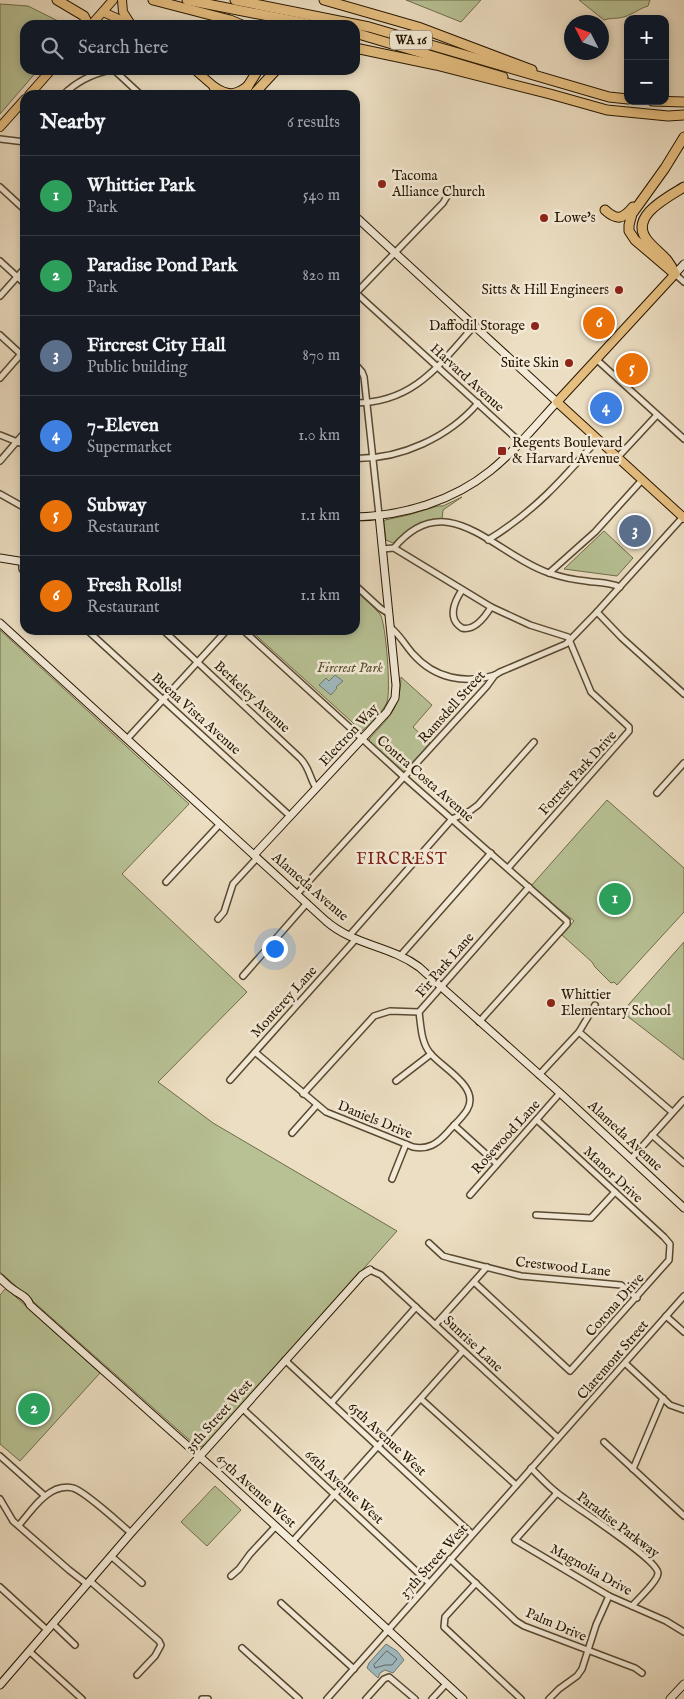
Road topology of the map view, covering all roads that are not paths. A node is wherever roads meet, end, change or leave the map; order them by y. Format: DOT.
graph roads {
  1 [pos="57,0"];
  2 [pos="113,0"];
  3 [pos="153,0"];
  4 [pos="187,0"];
  5 [pos="235,0"];
  6 [pos="324,0"];
  7 [pos="122,1"];
  8 [pos="103,12"];
  9 [pos="86,20"];
  10 [pos="96,20"];
  11 [pos="121,20"];
  12 [pos="129,20"];
  13 [pos="230,20"];
  14 [pos="289,20"];
  15 [pos="334,20"];
  16 [pos="360,25"];
  17 [pos="360,34"];
  18 [pos="360,48"];
  19 [pos="46,75"];
  20 [pos="91,75"];
  21 [pos="118,75"];
  22 [pos="201,75"];
  23 [pos="255,75"];
  24 [pos="269,75"];
  25 [pos="271,75"];
  26 [pos="266,81"];
  27 [pos="248,86"];
  28 [pos="214,87"];
  29 [pos="33,90"];
  30 [pos="68,90"];
  31 [pos="135,90"];
  32 [pos="217,90"];
  33 [pos="219,90"];
  34 [pos="243,90"];
  35 [pos="245,90"];
  36 [pos="258,90"];
  37 [pos="584,90"];
  38 [pos="550,94"];
  39 [pos="624,99"];
  40 [pos="669,102"];
  41 [pos="684,102"];
  42 [pos="20,105"];
  43 [pos="684,115"];
  44 [pos="0,127"];
  45 [pos="683,138"];
  46 [pos="0,139"];
  47 [pos="20,141"];
  48 [pos="0,187"];
  49 [pos="684,187"];
  50 [pos="452,188"];
  51 [pos="643,199"];
  52 [pos="20,205"];
  53 [pos="605,210"];
  54 [pos="360,221"];
  55 [pos="395,253"];
  56 [pos="0,261"];
  57 [pos="684,264"];
  58 [pos="20,274"];
  59 [pos="675,274"];
  60 [pos="17,277"];
  61 [pos="20,280"];
  62 [pos="684,282"];
  63 [pos="360,288"];
  64 [pos="0,296"];
  65 [pos="360,297"];
  66 [pos="475,325"];
  67 [pos="0,335"];
  68 [pos="20,353"];
  69 [pos="596,358"];
  70 [pos="20,359"];
  71 [pos="438,367"];
  72 [pos="360,370"];
  73 [pos="0,378"];
  74 [pos="557,402"];
  75 [pos="360,403"];
  76 [pos="367,403"];
  77 [pos="478,403"];
  78 [pos="657,415"];
  79 [pos="0,436"];
  80 [pos="20,438"];
  81 [pos="598,439"];
  82 [pos="684,439"];
  83 [pos="17,442"];
  84 [pos="520,442"];
  85 [pos="20,443"];
  86 [pos="372,457"];
  87 [pos="618,457"];
  88 [pos="360,458"];
  89 [pos="0,461"];
  90 [pos="642,480"];
  91 [pos="0,494"];
  92 [pos="20,505"];
  93 [pos="379,515"];
  94 [pos="360,516"];
  95 [pos="684,518"];
  96 [pos="488,540"];
  97 [pos="382,548"];
  98 [pos="394,548"];
  99 [pos="2,558"];
  100 [pos="20,561"];
  101 [pos="549,573"];
  102 [pos="620,587"];
  103 [pos="360,590"];
  104 [pos="462,590"];
  105 [pos="491,607"];
  106 [pos="597,612"];
  107 [pos="388,613"];
  108 [pos="0,623"];
  109 [pos="390,627"];
  110 [pos="92,635"];
  111 [pos="169,635"];
  112 [pos="222,635"];
  113 [pos="248,635"];
  114 [pos="570,640"];
  115 [pos="198,662"];
  116 [pos="495,675"];
  117 [pos="684,694"];
  118 [pos="164,700"];
  119 [pos="127,739"];
  120 [pos="362,739"];
  121 [pos="534,742"];
  122 [pos="684,763"];
  123 [pos="404,777"];
  124 [pos="316,788"];
  125 [pos="657,793"];
  126 [pos="290,816"];
  127 [pos="452,819"];
  128 [pos="220,824"];
  129 [pos="491,853"];
  130 [pos="256,856"];
  131 [pos="508,868"];
  132 [pos="166,882"];
  133 [pos="529,887"];
  134 [pos="297,894"];
  135 [pos="307,903"];
  136 [pos="218,920"];
  137 [pos="352,938"];
  138 [pos="401,956"];
  139 [pos="243,976"];
  140 [pos="441,988"];
  141 [pos="595,1005"];
  142 [pos="419,1012"];
  143 [pos="479,1022"];
  144 [pos="579,1032"];
  145 [pos="255,1052"];
  146 [pos="431,1054"];
  147 [pos="540,1075"];
  148 [pos="230,1080"];
  149 [pos="396,1081"];
  150 [pos="560,1093"];
  151 [pos="303,1094"];
  152 [pos="684,1100"];
  153 [pos="316,1106"];
  154 [pos="672,1112"];
  155 [pos="536,1120"];
  156 [pos="454,1125"];
  157 [pos="292,1133"];
  158 [pos="652,1134"];
  159 [pos="406,1144"];
  160 [pos="632,1159"];
  161 [pos="684,1163"];
  162 [pos="497,1164"];
  163 [pos="392,1179"];
  164 [pos="615,1192"];
  165 [pos="470,1195"];
  166 [pos="684,1208"];
  167 [pos="536,1215"];
  168 [pos="429,1243"];
  169 [pos="670,1249"];
  170 [pos="487,1267"];
  171 [pos="370,1270"];
  172 [pos="0,1278"];
  173 [pos="474,1282"];
  174 [pos="684,1296"];
  175 [pos="637,1298"];
  176 [pos="416,1307"];
  177 [pos="666,1316"];
  178 [pos="435,1325"];
  179 [pos="684,1332"];
  180 [pos="463,1351"];
  181 [pos="285,1360"];
  182 [pos="625,1363"];
  183 [pos="663,1398"];
  184 [pos="421,1399"];
  185 [pos="332,1402"];
  186 [pos="243,1409"];
  187 [pos="684,1410"];
  188 [pos="558,1438"];
  189 [pos="604,1442"];
  190 [pos="378,1446"];
  191 [pos="0,1456"];
  192 [pos="200,1456"];
  193 [pos="531,1468"];
  194 [pos="633,1469"];
  195 [pos="516,1485"];
  196 [pos="557,1492"];
  197 [pos="336,1494"];
  198 [pos="45,1496"];
  199 [pos="0,1499"];
  200 [pos="684,1516"];
  201 [pos="19,1525"];
  202 [pos="276,1526"];
  203 [pos="131,1533"];
  204 [pos="472,1534"];
  205 [pos="293,1541"];
  206 [pos="111,1556"];
  207 [pos="450,1559"];
  208 [pos="231,1576"];
  209 [pos="88,1582"];
  210 [pos="142,1583"];
  211 [pos="429,1583"];
  212 [pos="476,1583"];
  213 [pos="0,1587"];
  214 [pos="609,1596"];
  215 [pos="281,1603"];
  216 [pos="632,1606"];
  217 [pos="53,1624"];
  218 [pos="388,1629"];
  219 [pos="47,1630"];
  220 [pos="684,1632"];
  221 [pos="75,1645"];
  222 [pos="242,1648"];
  223 [pos="29,1651"];
  224 [pos="588,1651"];
  225 [pos="354,1669"];
  226 [pos="642,1673"];
  227 [pos="137,1675"];
  228 [pos="0,1684"];
  229 [pos="446,1684"];
  230 [pos="683,1687"];
  231 [pos="82,1699"];
  232 [pos="202,1699"];
  233 [pos="208,1699"];
  234 [pos="299,1699"];
  235 [pos="327,1699"];
  236 [pos="366,1699"];
  237 [pos="415,1699"];
  238 [pos="432,1699"];
  239 [pos="463,1699"];
  240 [pos="521,1699"];
  241 [pos="549,1699"];
  242 [pos="670,1699"];
  1 -- 9 [label="highway"];
  2 -- 8 [label="main road"];
  3 -- 13 [label="highway"];
  4 -- 14 [label="highway"];
  5 -- 15 [label="highway, WA 16"];
  6 -- 37 [label="highway"];
  7 -- 12 [label="main road"];
  8 -- 10 [label="main road"];
  8 -- 11 [label="main road"];
  16 -- 37 [label="highway, WA 16"];
  17 -- 38 [label="highway, WA 16"];
  18 -- 38 [label="highway"];
  19 -- 29 [label="main road"];
  20 -- 30 [label="street"];
  21 -- 31 [label="street"];
  22 -- 28 [label="main road"];
  23 -- 27 [label="highway"];
  24 -- 26 [label="highway"];
  25 -- 26 [label="highway"];
  26 -- 36 [label="highway"];
  27 -- 34 [label="highway"];
  27 -- 35 [label="highway"];
  28 -- 32 [label="main road"];
  28 -- 33 [label="highway"];
  37 -- 39 [label="highway, WA 16"];
  38 -- 43 [label="highway, WA 16"];
  40 -- 41 [label="highway"];
  42 -- 44 [label="main road"];
  45 -- 51 [label="highway"];
  46 -- 47 [label="street"];
  48 -- 52 [label="street"];
  49 -- 59 [label="highway"];
  50 -- 55 [label="street"];
  51 -- 53 [label="highway"];
  51 -- 59 [label="highway"];
  54 -- 55 [label="street"];
  55 -- 63 [label="street"];
  55 -- 66 [label="street"];
  56 -- 60 [label="street"];
  57 -- 59 [label="street"];
  58 -- 60 [label="street"];
  59 -- 62 [label="street"];
  59 -- 69 [label="main road"];
  60 -- 61 [label="street"];
  60 -- 64 [label="street"];
  65 -- 71 [label="street, Harvard Avenue"];
  66 -- 71 [label="street"];
  66 -- 74 [label="street"];
  67 -- 68 [label="street"];
  69 -- 74 [label="main road"];
  69 -- 78 [label="street"];
  70 -- 73 [label="street"];
  71 -- 76 [label="street"];
  71 -- 77 [label="street, Harvard Avenue"];
  72 -- 76 [label="street"];
  74 -- 81 [label="main road"];
  74 -- 84 [label="street"];
  75 -- 76 [label="street"];
  76 -- 86 [label="street"];
  77 -- 84 [label="street, Harvard Avenue"];
  77 -- 86 [label="street"];
  78 -- 82 [label="street"];
  78 -- 87 [label="street"];
  79 -- 83 [label="street"];
  80 -- 83 [label="street"];
  81 -- 87 [label="main road"];
  81 -- 96 [label="street"];
  83 -- 85 [label="street"];
  83 -- 89 [label="street"];
  84 -- 93 [label="street"];
  86 -- 88 [label="street"];
  86 -- 93 [label="street"];
  87 -- 90 [label="main road"];
  90 -- 95 [label="main road"];
  90 -- 101 [label="street"];
  91 -- 92 [label="street"];
  93 -- 94 [label="street"];
  93 -- 97 [label="street, Electron Way"];
  95 -- 102 [label="street, Ramsdell Street"];
  96 -- 98 [label="street"];
  96 -- 101 [label="street"];
  97 -- 98 [label="street"];
  97 -- 107 [label="street, Electron Way"];
  98 -- 104 [label="street"];
  99 -- 100 [label="street"];
  101 -- 102 [label="street"];
  102 -- 106 [label="street, Ramsdell Street"];
  103 -- 107 [label="street"];
  104 -- 105 [label="street"];
  104 -- 105 [label="street"];
  105 -- 114 [label="street"];
  106 -- 114 [label="street, Ramsdell Street"];
  106 -- 117 [label="street"];
  107 -- 109 [label="street, Electron Way"];
  108 -- 119 [label="street, Alameda Avenue"];
  109 -- 116 [label="street"];
  109 -- 120 [label="street, Electron Way"];
  110 -- 118 [label="street, Buena Vista Avenue"];
  111 -- 115 [label="street, Berkeley Avenue"];
  112 -- 115 [label="street"];
  113 -- 120 [label="street, Contra Costa Avenue"];
  114 -- 116 [label="street, Ramsdell Street"];
  114 -- 131 [label="street, Forrest Park Drive"];
  115 -- 118 [label="street"];
  115 -- 124 [label="street, Berkeley Avenue"];
  116 -- 123 [label="street, Ramsdell Street"];
  118 -- 119 [label="street"];
  118 -- 126 [label="street, Buena Vista Avenue"];
  119 -- 128 [label="street, Alameda Avenue"];
  120 -- 123 [label="street, Contra Costa Avenue"];
  120 -- 124 [label="street, Electron Way"];
  121 -- 127 [label="street, Monterey Lane"];
  122 -- 125 [label="street"];
  123 -- 127 [label="street, Contra Costa Avenue"];
  123 -- 134 [label="street, Ramsdell Street"];
  124 -- 126 [label="street, Electron Way"];
  126 -- 130 [label="street, Electron Way"];
  127 -- 129 [label="street, Contra Costa Avenue"];
  127 -- 137 [label="street, Monterey Lane"];
  128 -- 130 [label="street, Alameda Avenue"];
  128 -- 132 [label="street"];
  129 -- 131 [label="street, Contra Costa Avenue"];
  129 -- 138 [label="street"];
  130 -- 134 [label="street, Alameda Avenue"];
  130 -- 136 [label="street"];
  131 -- 133 [label="street, Contra Costa Avenue"];
  133 -- 140 [label="street, Fir Park Lane"];
  133 -- 143 [label="street, Contra Costa Avenue"];
  134 -- 135 [label="street, Alameda Avenue"];
  135 -- 137 [label="street, Alameda Avenue"];
  135 -- 139 [label="street"];
  137 -- 138 [label="street, Alameda Avenue"];
  137 -- 145 [label="street, Monterey Lane"];
  138 -- 140 [label="street, Alameda Avenue"];
  140 -- 142 [label="street, Fir Park Lane"];
  140 -- 143 [label="street, Alameda Avenue"];
  141 -- 144 [label="street"];
  142 -- 146 [label="street, Daniels Drive"];
  142 -- 151 [label="street, Fir Park Lane"];
  143 -- 147 [label="street, Alameda Avenue"];
  144 -- 147 [label="street"];
  144 -- 154 [label="street"];
  145 -- 148 [label="street, Monterey Lane"];
  145 -- 151 [label="street, Daniels Drive"];
  146 -- 149 [label="street"];
  146 -- 156 [label="street, Daniels Drive"];
  147 -- 150 [label="street, Alameda Avenue"];
  150 -- 155 [label="street, Rosewood Lane"];
  150 -- 160 [label="street, Alameda Avenue"];
  151 -- 153 [label="street, Daniels Drive"];
  152 -- 154 [label="street"];
  153 -- 157 [label="street"];
  153 -- 159 [label="street, Daniels Drive"];
  154 -- 158 [label="street"];
  155 -- 162 [label="street, Rosewood Lane"];
  155 -- 164 [label="street, Manor Drive"];
  156 -- 159 [label="street, Daniels Drive"];
  156 -- 162 [label="street"];
  158 -- 160 [label="street"];
  158 -- 161 [label="street"];
  159 -- 163 [label="street"];
  160 -- 166 [label="street, Alameda Avenue"];
  162 -- 165 [label="street, Rosewood Lane"];
  164 -- 167 [label="street"];
  164 -- 169 [label="street, Manor Drive"];
  168 -- 170 [label="street, Crestwood Lane"];
  169 -- 175 [label="street, Corona Drive"];
  170 -- 173 [label="street"];
  170 -- 175 [label="street, Crestwood Lane"];
  171 -- 176 [label="street, Sunrise Lane"];
  171 -- 181 [label="street, 35th Street West"];
  172 -- 192 [label="street, 67th Avenue West"];
  173 -- 175 [label="street, Corona Drive"];
  173 -- 178 [label="street"];
  174 -- 177 [label="street, Claremont Street"];
  176 -- 178 [label="street, Sunrise Lane"];
  176 -- 185 [label="street"];
  177 -- 179 [label="street"];
  177 -- 182 [label="street, Claremont Street"];
  178 -- 180 [label="street, Sunrise Lane"];
  180 -- 184 [label="street"];
  180 -- 188 [label="street, Sunrise Lane"];
  181 -- 185 [label="street, 65th Avenue West"];
  181 -- 186 [label="street, 35th Street West"];
  182 -- 183 [label="street"];
  182 -- 188 [label="street, Claremont Street"];
  183 -- 187 [label="street"];
  183 -- 194 [label="street"];
  184 -- 190 [label="street"];
  184 -- 195 [label="street"];
  185 -- 190 [label="street, 65th Avenue West"];
  186 -- 192 [label="street, 35th Street West"];
  186 -- 197 [label="street, 66th Avenue West"];
  188 -- 193 [label="street, 37th Street West"];
  189 -- 194 [label="street"];
  190 -- 197 [label="street"];
  190 -- 204 [label="street, 65th Avenue West"];
  191 -- 198 [label="street"];
  192 -- 202 [label="street, 67th Avenue West"];
  192 -- 203 [label="street, 35th Street West"];
  193 -- 195 [label="street, 37th Street West"];
  193 -- 196 [label="street, Paradise Parkway"];
  194 -- 200 [label="street"];
  195 -- 204 [label="street, 37th Street West"];
  196 -- 214 [label="street, Magnolia Drive"];
  196 -- 216 [label="street, Paradise Parkway"];
  197 -- 205 [label="street"];
  197 -- 211 [label="street, 66th Avenue West"];
  198 -- 201 [label="street"];
  198 -- 203 [label="street"];
  199 -- 201 [label="street"];
  201 -- 209 [label="street"];
  202 -- 205 [label="street, 67th Avenue West"];
  202 -- 208 [label="street"];
  203 -- 206 [label="street, 35th Street West"];
  204 -- 207 [label="street, 37th Street West"];
  205 -- 218 [label="street, 67th Avenue West"];
  206 -- 209 [label="street, 35th Street West"];
  206 -- 210 [label="street"];
  207 -- 211 [label="street, 37th Street West"];
  207 -- 212 [label="street, Palm Drive"];
  209 -- 217 [label="street, 35th Street West"];
  209 -- 227 [label="street"];
  211 -- 218 [label="street, 37th Street West"];
  212 -- 224 [label="street, Palm Drive"];
  212 -- 240 [label="street"];
  213 -- 219 [label="street"];
  214 -- 216 [label="street, Magnolia Drive"];
  214 -- 224 [label="street"];
  215 -- 225 [label="street"];
  216 -- 220 [label="street, Magnolia Drive"];
  217 -- 219 [label="street, 35th Street West"];
  217 -- 221 [label="street"];
  218 -- 225 [label="street, 37th Street West"];
  218 -- 229 [label="street, 67th Avenue West"];
  219 -- 223 [label="street, 35th Street West"];
  222 -- 234 [label="street"];
  223 -- 228 [label="street, 35th Street West"];
  223 -- 231 [label="street"];
  224 -- 226 [label="street, Palm Drive"];
  224 -- 241 [label="street"];
  225 -- 235 [label="street, 37th Street West"];
  229 -- 238 [label="street"];
  229 -- 239 [label="street, 67th Avenue West"];
  230 -- 242 [label="street"];
  232 -- 233 [label="street"];
  236 -- 237 [label="street"];
}
